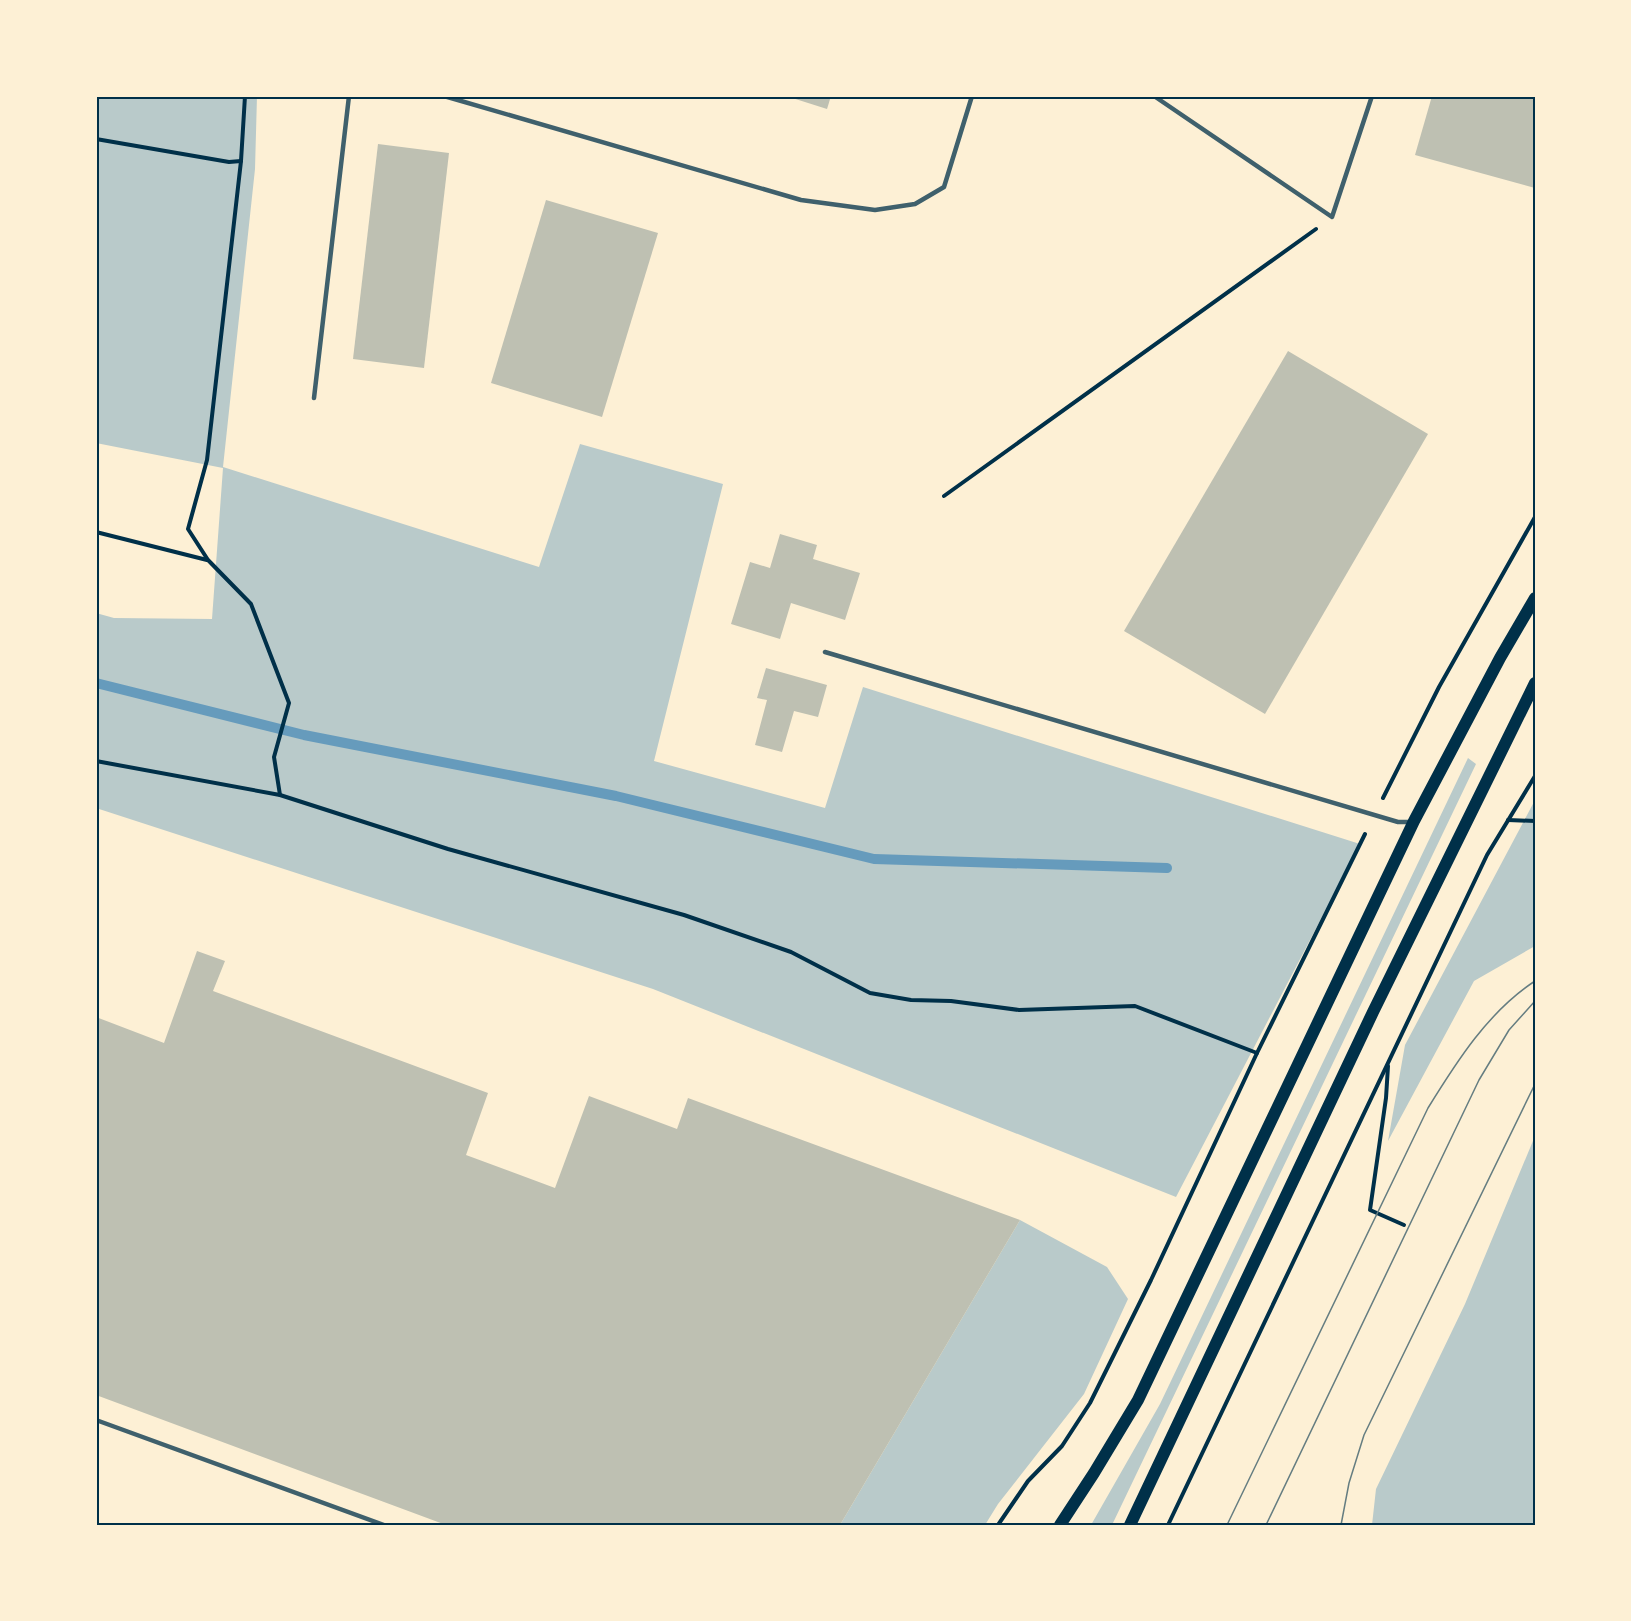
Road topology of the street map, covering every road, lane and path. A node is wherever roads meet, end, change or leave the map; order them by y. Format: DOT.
graph roads {
  1 [pos="245,96"];
  2 [pos="349,96"];
  3 [pos="444,96"];
  4 [pos="972,96"];
  5 [pos="1154,96"];
  6 [pos="1372,96"];
  7 [pos="96,139"];
  8 [pos="241,161"];
  9 [pos="1332,217"];
  10 [pos="314,398"];
  11 [pos="944,496"];
  12 [pos="1535,517"];
  13 [pos="96,532"];
  14 [pos="208,560"];
  15 [pos="1535,598"];
  16 [pos="825,652"];
  17 [pos="1535,683"];
  18 [pos="96,761"];
  19 [pos="1535,776"];
  20 [pos="280,795"];
  21 [pos="1374,815"];
  22 [pos="1508,820"];
  23 [pos="1414,821"];
  24 [pos="1535,821"];
  25 [pos="1257,1053"];
  26 [pos="1388,1062"];
  27 [pos="1404,1225"];
  28 [pos="96,1420"];
  29 [pos="384,1525"];
  30 [pos="998,1525"];
  31 [pos="1060,1525"];
  32 [pos="1130,1525"];
  33 [pos="1168,1525"];
  1 -- 8 [label="path"];
  2 -- 10 [label="lane"];
  3 -- 4 [label="lane"];
  5 -- 9 [label="lane"];
  6 -- 9 [label="lane"];
  7 -- 8 [label="path"];
  8 -- 14 [label="path"];
  9 -- 11 [label="path"];
  12 -- 21 [label="path"];
  13 -- 14 [label="path"];
  14 -- 20 [label="path"];
  15 -- 23 [label="main road"];
  16 -- 21 [label="lane"];
  17 -- 32 [label="main road"];
  18 -- 20 [label="path"];
  19 -- 22 [label="path"];
  20 -- 25 [label="path"];
  21 -- 23 [label="lane"];
  21 -- 25 [label="path"];
  22 -- 24 [label="path"];
  22 -- 26 [label="path"];
  23 -- 31 [label="main road"];
  25 -- 30 [label="path"];
  26 -- 27 [label="path"];
  26 -- 33 [label="path"];
  28 -- 29 [label="lane"];
}
